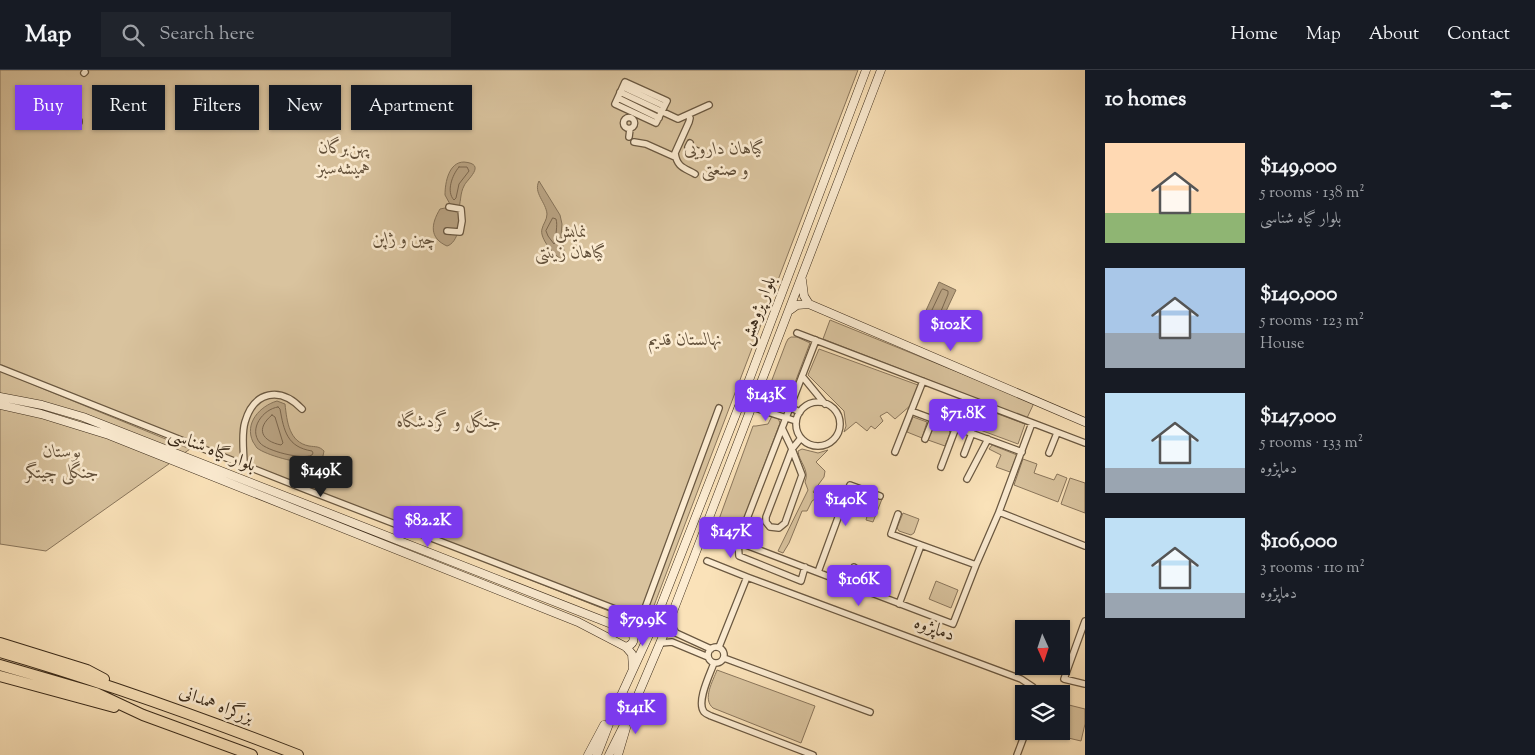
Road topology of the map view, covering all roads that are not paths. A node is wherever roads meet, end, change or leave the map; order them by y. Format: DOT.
graph roads {
  1 [pos="866,70"];
  2 [pos="881,70"];
  3 [pos="620,93"];
  4 [pos="629,97"];
  5 [pos="637,100"];
  6 [pos="645,104"];
  7 [pos="709,105"];
  8 [pos="653,108"];
  9 [pos="661,112"];
  10 [pos="688,115"];
  11 [pos="632,119"];
  12 [pos="629,137"];
  13 [pos="634,142"];
  14 [pos="690,143"];
  15 [pos="702,153"];
  16 [pos="675,157"];
  17 [pos="695,174"];
  18 [pos="449,207"];
  19 [pos="449,231"];
  20 [pos="802,276"];
  21 [pos="809,304"];
  22 [pos="789,310"];
  23 [pos="797,333"];
  24 [pos="816,340"];
  25 [pos="0,368"];
  26 [pos="802,376"];
  27 [pos="923,381"];
  28 [pos="760,388"];
  29 [pos="0,397"];
  30 [pos="968,398"];
  31 [pos="825,404"];
  32 [pos="0,405"];
  33 [pos="752,407"];
  34 [pos="789,407"];
  35 [pos="719,408"];
  36 [pos="302,409"];
  37 [pos="911,410"];
  38 [pos="800,412"];
  39 [pos="786,418"];
  40 [pos="932,418"];
  41 [pos="796,421"];
  42 [pos="1085,422"];
  43 [pos="1032,423"];
  44 [pos="782,428"];
  45 [pos="956,428"];
  46 [pos="1057,433"];
  47 [pos="972,434"];
  48 [pos="801,438"];
  49 [pos="925,439"];
  50 [pos="988,439"];
  51 [pos="1085,443"];
  52 [pos="792,449"];
  53 [pos="895,452"];
  54 [pos="1022,452"];
  55 [pos="1049,453"];
  56 [pos="964,454"];
  57 [pos="244,465"];
  58 [pos="941,467"];
  59 [pos="967,479"];
  60 [pos="880,496"];
  61 [pos="843,503"];
  62 [pos="866,510"];
  63 [pos="999,512"];
  64 [pos="898,514"];
  65 [pos="738,542"];
  66 [pos="921,545"];
  67 [pos="1085,546"];
  68 [pos="708,562"];
  69 [pos="976,565"];
  70 [pos="806,567"];
  71 [pos="854,567"];
  72 [pos="818,572"];
  73 [pos="747,577"];
  74 [pos="848,584"];
  75 [pos="899,604"];
  76 [pos="669,622"];
  77 [pos="1085,624"];
  78 [pos="653,626"];
  79 [pos="632,632"];
  80 [pos="0,643"];
  81 [pos="661,643"];
  82 [pos="626,647"];
  83 [pos="720,647"];
  84 [pos="711,649"];
  85 [pos="0,652"];
  86 [pos="708,657"];
  87 [pos="724,658"];
  88 [pos="714,663"];
  89 [pos="0,665"];
  90 [pos="632,673"];
  91 [pos="0,676"];
  92 [pos="1085,684"];
  93 [pos="1029,685"];
  94 [pos="122,689"];
  95 [pos="632,709"];
  96 [pos="614,711"];
  97 [pos="870,712"];
  98 [pos="143,715"];
  99 [pos="1023,740"];
  100 [pos="252,755"];
  101 [pos="298,755"];
  102 [pos="588,755"];
  103 [pos="596,755"];
  104 [pos="609,755"];
  105 [pos="618,755"];
  106 [pos="813,755"];
  107 [pos="1017,755"];
  1 -- 78 [label="street, بلوار پژوهش"];
  2 -- 20 [label="street, بلوار پژوهش"];
  3 -- 4 [label="street"];
  3 -- 4 [label="street"];
  3 -- 4 [label="street"];
  4 -- 5 [label="street"];
  4 -- 5 [label="street"];
  4 -- 5 [label="street"];
  5 -- 6 [label="street"];
  5 -- 6 [label="street"];
  5 -- 6 [label="street"];
  5 -- 11 [label="street"];
  6 -- 8 [label="street"];
  6 -- 8 [label="street"];
  6 -- 8 [label="street"];
  6 -- 11 [label="street"];
  7 -- 10 [label="street"];
  8 -- 9 [label="street"];
  8 -- 9 [label="street"];
  8 -- 9 [label="street"];
  9 -- 10 [label="street"];
  10 -- 16 [label="street"];
  11 -- 12 [label="street"];
  13 -- 16 [label="street"];
  14 -- 15 [label="street"];
  16 -- 17 [label="street"];
  18 -- 19 [label="street"];
  20 -- 21 [label="street"];
  20 -- 22 [label="street, بلوار پژوهش"];
  21 -- 22 [label="street"];
  21 -- 42 [label="street"];
  22 -- 28 [label="street, بلوار پژوهش"];
  23 -- 24 [label="street"];
  24 -- 26 [label="street"];
  24 -- 27 [label="street"];
  25 -- 57 [label="street"];
  26 -- 31 [label="street"];
  26 -- 34 [label="street"];
  27 -- 30 [label="street"];
  27 -- 37 [label="street"];
  28 -- 33 [label="street, بلوار پژوهش"];
  28 -- 34 [label="street"];
  29 -- 79 [label="street, بلوار گیاه شناسی"];
  30 -- 43 [label="street"];
  30 -- 45 [label="street"];
  31 -- 38 [label="street"];
  31 -- 48 [label="street"];
  32 -- 82 [label="street, بلوار گیاه شناسی"];
  33 -- 39 [label="street"];
  33 -- 76 [label="street, بلوار پژوهش"];
  34 -- 38 [label="street"];
  34 -- 39 [label="street"];
  35 -- 57 [label="street"];
  36 -- 57 [label="street"];
  37 -- 40 [label="street"];
  37 -- 53 [label="street"];
  38 -- 41 [label="street"];
  39 -- 41 [label="street"];
  39 -- 44 [label="street"];
  40 -- 45 [label="street"];
  40 -- 49 [label="street"];
  41 -- 48 [label="street"];
  43 -- 46 [label="street"];
  43 -- 54 [label="street"];
  44 -- 52 [label="street"];
  44 -- 65 [label="street"];
  45 -- 47 [label="street"];
  45 -- 58 [label="street"];
  46 -- 51 [label="street"];
  46 -- 55 [label="street"];
  47 -- 50 [label="street"];
  47 -- 56 [label="street"];
  48 -- 52 [label="street"];
  50 -- 54 [label="street"];
  50 -- 59 [label="street"];
  52 -- 52 [label="street"];
  54 -- 63 [label="street"];
  60 -- 61 [label="street"];
  61 -- 62 [label="street"];
  61 -- 72 [label="street"];
  63 -- 67 [label="street"];
  63 -- 69 [label="street"];
  64 -- 66 [label="street"];
  65 -- 70 [label="street"];
  65 -- 70 [label="street"];
  66 -- 69 [label="street"];
  66 -- 75 [label="street"];
  68 -- 73 [label="street, دماپژوه"];
  69 -- 75 [label="street"];
  70 -- 72 [label="street"];
  71 -- 74 [label="street"];
  72 -- 74 [label="street"];
  73 -- 83 [label="street"];
  73 -- 93 [label="street, دماپژوه"];
  74 -- 75 [label="street"];
  76 -- 81 [label="street, بلوار پژوهش"];
  76 -- 84 [label="street"];
  77 -- 92 [label="street"];
  78 -- 79 [label="street"];
  78 -- 90 [label="street, بلوار پژوهش"];
  79 -- 82 [label="street"];
  80 -- 94 [label="highway, بزرگراه همدانی"];
  81 -- 86 [label="street"];
  81 -- 95 [label="street, بلوار پژوهش"];
  82 -- 90 [label="street"];
  83 -- 84 [label="street"];
  83 -- 87 [label="street"];
  84 -- 86 [label="street"];
  85 -- 94 [label="highway, بزرگراه همدانی"];
  86 -- 88 [label="street"];
  87 -- 88 [label="street"];
  87 -- 97 [label="street"];
  88 -- 106 [label="street"];
  89 -- 98 [label="highway, بزرگراه همدانی"];
  90 -- 96 [label="street, بلوار پژوهش"];
  91 -- 98 [label="highway, بزرگراه همدانی"];
  94 -- 101 [label="highway, بزرگراه همدانی"];
  95 -- 104 [label="street, بلوار پژوهش"];
  95 -- 105 [label="street"];
  96 -- 102 [label="street"];
  96 -- 103 [label="street, بلوار پژوهش"];
  98 -- 100 [label="highway, بزرگراه همدانی"];
  99 -- 107 [label="street"];
}
